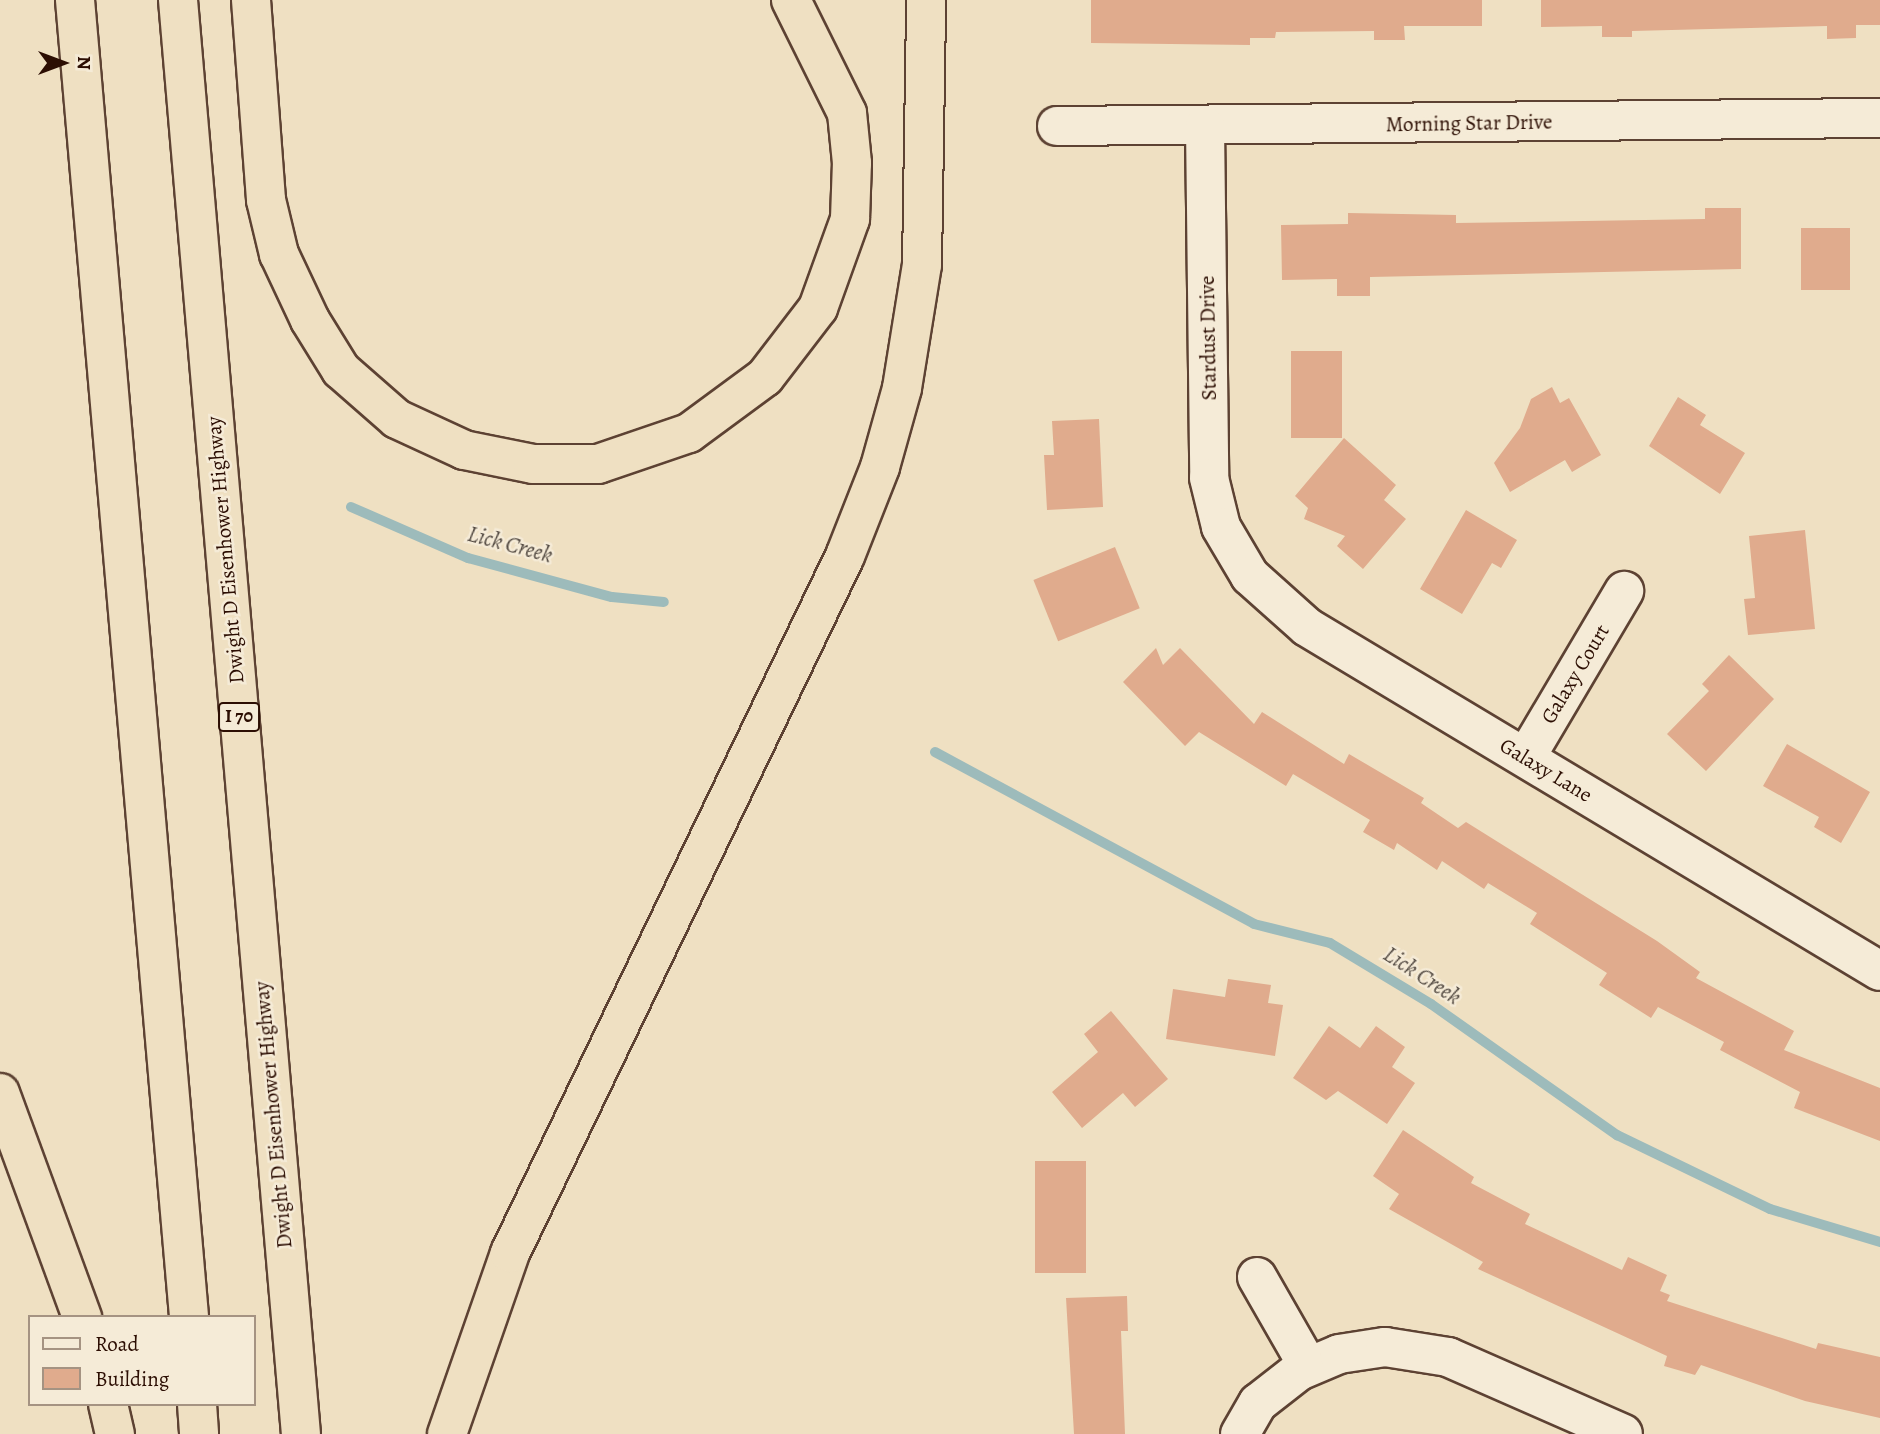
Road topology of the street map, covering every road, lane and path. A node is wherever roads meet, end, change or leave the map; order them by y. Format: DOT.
graph roads {
  1 [pos="75,0"];
  2 [pos="178,0"];
  3 [pos="251,0"];
  4 [pos="791,0"];
  5 [pos="926,0"];
  6 [pos="943,0"];
  7 [pos="926,78"];
  8 [pos="1880,118"];
  9 [pos="1057,126"];
  10 [pos="1205,126"];
  11 [pos="1231,547"];
  12 [pos="1624,591"];
  13 [pos="1525,757"];
  14 [pos="1880,971"];
  15 [pos="0,1093"];
  16 [pos="1257,1277"];
  17 [pos="81,1315"];
  18 [pos="189,1315"];
  19 [pos="1308,1366"];
  20 [pos="108,1406"];
  21 [pos="197,1406"];
  22 [pos="115,1434"];
  23 [pos="199,1434"];
  24 [pos="301,1434"];
  25 [pos="447,1434"];
  26 [pos="1240,1434"];
  27 [pos="1623,1434"];
  1 -- 18 [label="highway"];
  2 -- 24 [label="highway, Dwight D Eisenhower Highway / I 70"];
  3 -- 4 [label="highway"];
  5 -- 7 [label="highway"];
  6 -- 7 [label="highway"];
  7 -- 25 [label="highway"];
  8 -- 10 [label="street, Morning Star Drive"];
  9 -- 10 [label="street, Morning Star Drive"];
  10 -- 11 [label="street, Stardust Drive"];
  11 -- 13 [label="street, Galaxy Lane"];
  12 -- 13 [label="street, Galaxy Court"];
  13 -- 14 [label="street, Galaxy Lane"];
  15 -- 17 [label="highway"];
  16 -- 19 [label="street"];
  19 -- 26 [label="street"];
  19 -- 27 [label="street"];
  20 -- 22 [label="highway"];
  21 -- 23 [label="highway"];
}
